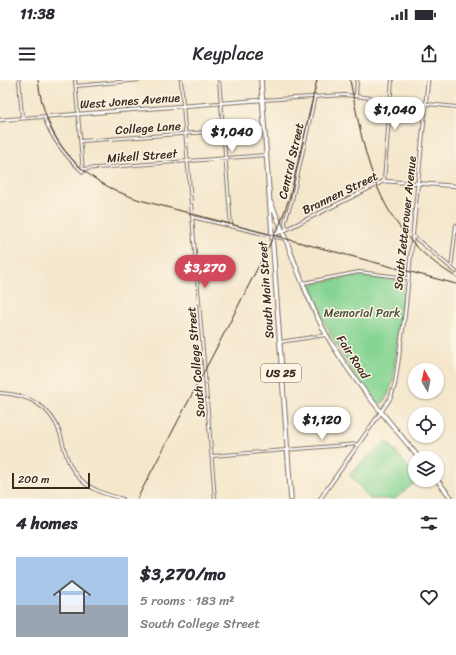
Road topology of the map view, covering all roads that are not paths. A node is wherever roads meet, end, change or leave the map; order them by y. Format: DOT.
graph roads {
  1 [pos="19,80"];
  2 [pos="75,80"];
  3 [pos="140,80"];
  4 [pos="180,80"];
  5 [pos="219,80"];
  6 [pos="261,80"];
  7 [pos="357,80"];
  8 [pos="392,80"];
  9 [pos="428,80"];
  10 [pos="76,86"];
  11 [pos="315,96"];
  12 [pos="356,96"];
  13 [pos="390,99"];
  14 [pos="262,100"];
  15 [pos="425,103"];
  16 [pos="221,104"];
  17 [pos="182,106"];
  18 [pos="456,106"];
  19 [pos="78,114"];
  20 [pos="44,116"];
  21 [pos="22,118"];
  22 [pos="0,120"];
  23 [pos="264,128"];
  24 [pos="224,131"];
  25 [pos="185,134"];
  26 [pos="81,141"];
  27 [pos="266,156"];
  28 [pos="225,158"];
  29 [pos="187,161"];
  30 [pos="83,169"];
  31 [pos="384,181"];
  32 [pos="418,183"];
  33 [pos="456,186"];
  34 [pos="270,200"];
  35 [pos="192,216"];
  36 [pos="456,225"];
  37 [pos="231,226"];
  38 [pos="284,230"];
  39 [pos="272,235"];
  40 [pos="412,235"];
  41 [pos="285,239"];
  42 [pos="451,269"];
  43 [pos="456,272"];
  44 [pos="407,278"];
  45 [pos="302,283"];
  46 [pos="326,335"];
  47 [pos="280,342"];
  48 [pos="0,393"];
  49 [pos="381,412"];
  50 [pos="358,444"];
  51 [pos="287,450"];
  52 [pos="413,451"];
  53 [pos="212,456"];
  54 [pos="443,487"];
  55 [pos="123,499"];
  56 [pos="215,499"];
  57 [pos="291,499"];
  58 [pos="320,499"];
  59 [pos="452,499"];
  1 -- 21 [label="street"];
  2 -- 10 [label="street"];
  3 -- 10 [label="street"];
  4 -- 17 [label="street, South College Street"];
  5 -- 16 [label="street"];
  6 -- 14 [label="main road, South Main Street / US 25"];
  7 -- 12 [label="street"];
  8 -- 13 [label="street"];
  9 -- 15 [label="street, South Zetterower Avenue"];
  10 -- 19 [label="street"];
  11 -- 12 [label="street"];
  11 -- 14 [label="street"];
  11 -- 38 [label="street, Central Street"];
  12 -- 13 [label="street"];
  13 -- 15 [label="street"];
  13 -- 31 [label="street"];
  14 -- 16 [label="street, West Jones Avenue"];
  14 -- 23 [label="main road, South Main Street / US 25"];
  15 -- 18 [label="street"];
  15 -- 32 [label="street, South Zetterower Avenue"];
  16 -- 17 [label="street, West Jones Avenue"];
  16 -- 24 [label="street"];
  17 -- 19 [label="street, West Jones Avenue"];
  17 -- 25 [label="street, South College Street"];
  19 -- 20 [label="street, West Jones Avenue"];
  19 -- 26 [label="street"];
  20 -- 21 [label="street, West Jones Avenue"];
  20 -- 30 [label="street"];
  21 -- 22 [label="street, West Jones Avenue"];
  23 -- 24 [label="street, College Lane"];
  23 -- 27 [label="main road, South Main Street / US 25"];
  24 -- 25 [label="street, College Lane"];
  24 -- 28 [label="street"];
  25 -- 26 [label="street, College Lane"];
  25 -- 29 [label="street, South College Street"];
  26 -- 30 [label="street"];
  27 -- 28 [label="street, Mikell Street"];
  27 -- 34 [label="main road, South Main Street / US 25"];
  28 -- 29 [label="street, Mikell Street"];
  28 -- 37 [label="street"];
  29 -- 30 [label="street, Mikell Street"];
  29 -- 35 [label="street, South College Street"];
  31 -- 32 [label="street, Brannen Street"];
  31 -- 38 [label="street, Brannen Street"];
  32 -- 33 [label="street, Brannen Street"];
  32 -- 40 [label="street, South Zetterower Avenue"];
  34 -- 38 [label="main road, Fair Road"];
  34 -- 39 [label="main road, South Main Street / US 25"];
  35 -- 37 [label="street"];
  35 -- 53 [label="street, South College Street"];
  36 -- 42 [label="street"];
  37 -- 39 [label="street"];
  38 -- 39 [label="main road"];
  38 -- 41 [label="main road, Fair Road"];
  39 -- 41 [label="street"];
  39 -- 47 [label="main road, South Main Street / US 25"];
  40 -- 42 [label="street"];
  40 -- 44 [label="street, South Zetterower Avenue"];
  41 -- 45 [label="main road, Fair Road"];
  42 -- 43 [label="street"];
  44 -- 45 [label="street"];
  44 -- 49 [label="street, South Zetterower Avenue"];
  45 -- 46 [label="main road, Fair Road"];
  46 -- 47 [label="street"];
  46 -- 49 [label="main road, Fair Road"];
  47 -- 51 [label="main road, South Main Street / US 25"];
  48 -- 55 [label="street"];
  49 -- 50 [label="street, South Zetterower Avenue"];
  49 -- 52 [label="main road, Fair Road"];
  50 -- 51 [label="street"];
  50 -- 58 [label="street, South Zetterower Avenue"];
  51 -- 53 [label="street"];
  51 -- 57 [label="main road, South Main Street / US 25"];
  53 -- 56 [label="street, South College Street"];
  54 -- 59 [label="main road"];
}
